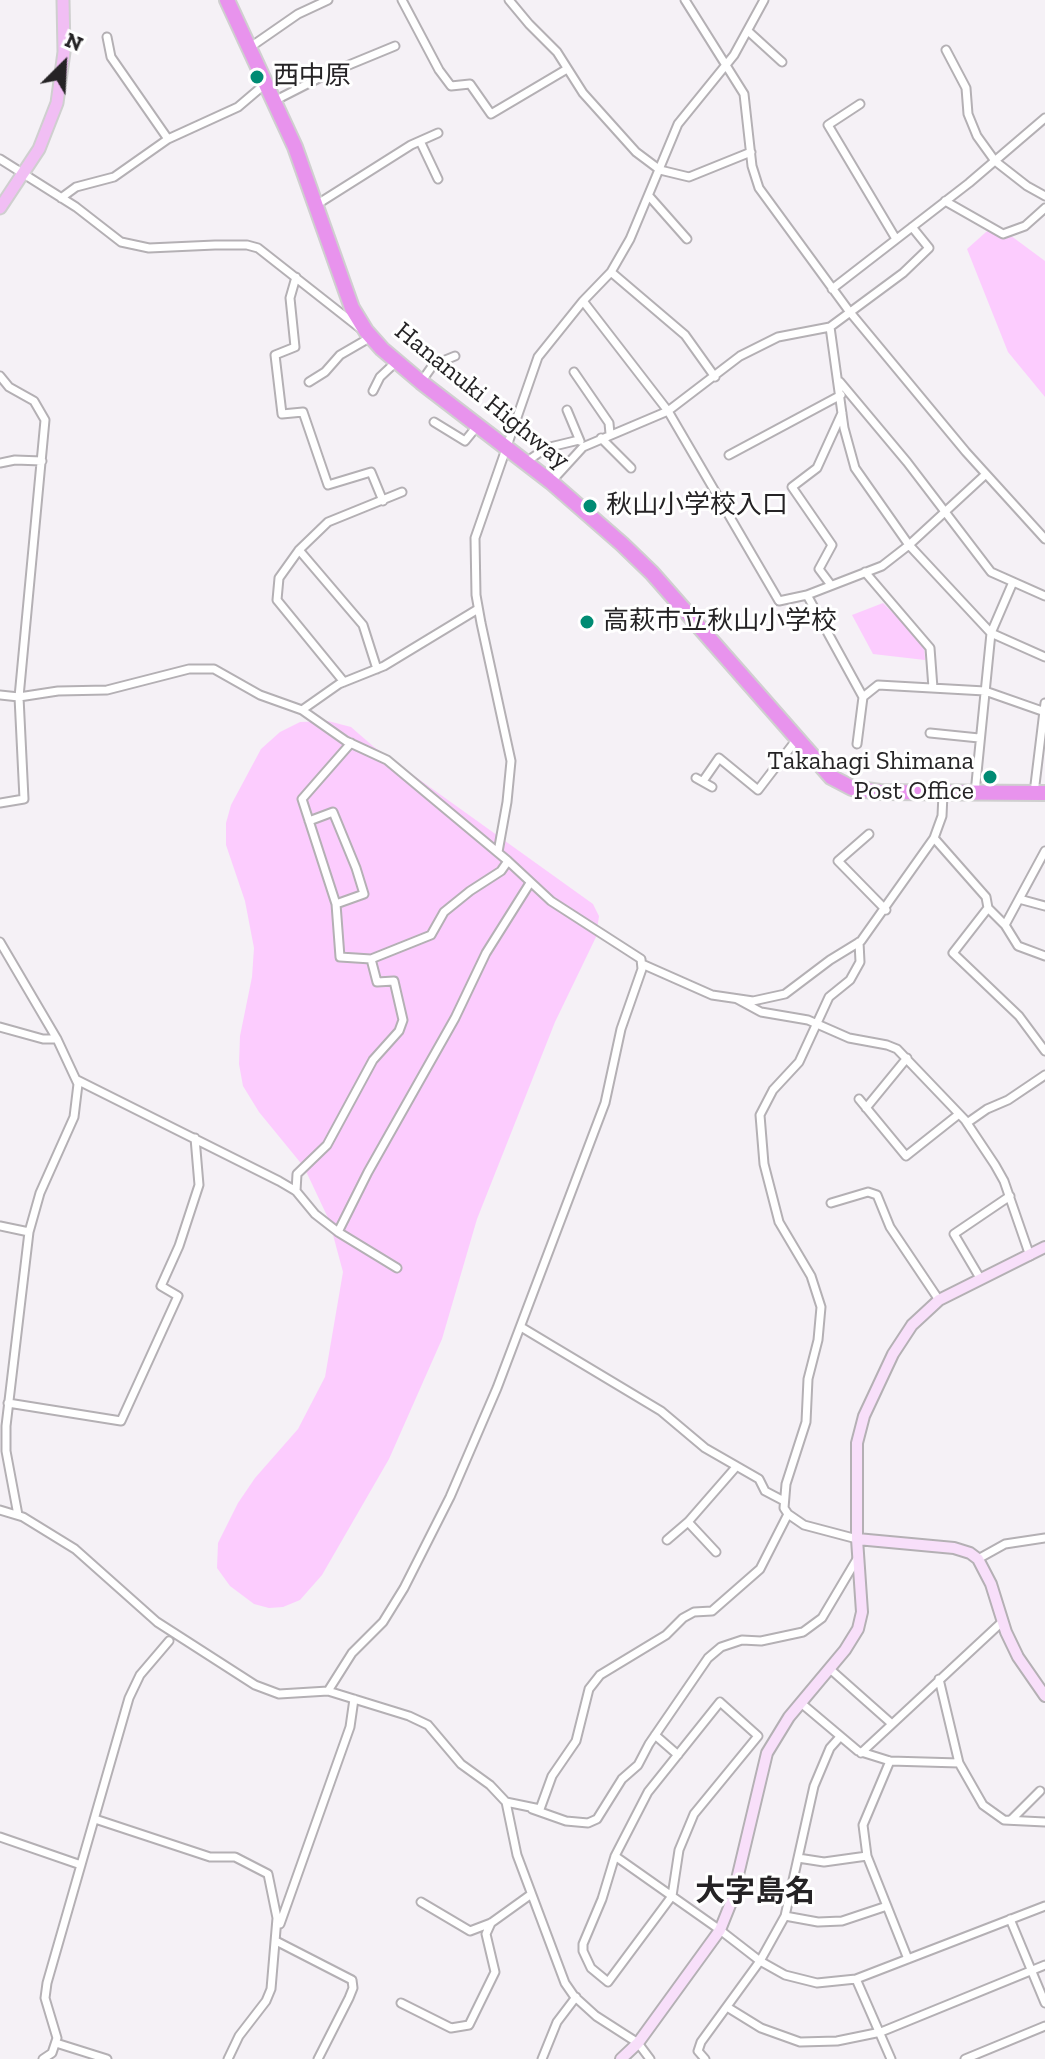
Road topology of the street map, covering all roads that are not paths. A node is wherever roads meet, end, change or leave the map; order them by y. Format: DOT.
graph roads {
  1 [pos="63,0"];
  2 [pos="227,0"];
  3 [pos="328,0"];
  4 [pos="402,0"];
  5 [pos="509,0"];
  6 [pos="685,0"];
  7 [pos="764,0"];
  8 [pos="748,31"];
  9 [pos="107,37"];
  10 [pos="395,46"];
  11 [pos="249,48"];
  12 [pos="946,50"];
  13 [pos="782,62"];
  14 [pos="726,66"];
  15 [pos="567,69"];
  16 [pos="265,84"];
  17 [pos="274,101"];
  18 [pos="860,104"];
  19 [pos="1045,118"];
  20 [pos="438,133"];
  21 [pos="168,139"];
  22 [pos="420,141"];
  23 [pos="751,152"];
  24 [pos="0,159"];
  25 [pos="995,161"];
  26 [pos="660,170"];
  27 [pos="23,176"];
  28 [pos="438,179"];
  29 [pos="649,196"];
  30 [pos="1045,196"];
  31 [pos="61,198"];
  32 [pos="945,201"];
  33 [pos="315,206"];
  34 [pos="0,208"];
  35 [pos="1045,208"];
  36 [pos="912,227"];
  37 [pos="687,239"];
  38 [pos="896,239"];
  39 [pos="611,272"];
  40 [pos="296,277"];
  41 [pos="832,289"];
  42 [pos="583,301"];
  43 [pos="849,311"];
  44 [pos="830,327"];
  45 [pos="368,334"];
  46 [pos="455,356"];
  47 [pos="396,362"];
  48 [pos="574,372"];
  49 [pos="0,376"];
  50 [pos="715,377"];
  51 [pos="839,381"];
  52 [pos="309,382"];
  53 [pos="421,382"];
  54 [pos="373,391"];
  55 [pos="841,395"];
  56 [pos="567,410"];
  57 [pos="668,411"];
  58 [pos="842,411"];
  59 [pos="434,422"];
  60 [pos="478,425"];
  61 [pos="610,434"];
  62 [pos="601,438"];
  63 [pos="581,443"];
  64 [pos="506,445"];
  65 [pos="729,455"];
  66 [pos="42,461"];
  67 [pos="526,462"];
  68 [pos="0,463"];
  69 [pos="631,468"];
  70 [pos="986,474"];
  71 [pos="551,482"];
  72 [pos="402,492"];
  73 [pos="383,501"];
  74 [pos="945,512"];
  75 [pos="1045,539"];
  76 [pos="909,545"];
  77 [pos="299,550"];
  78 [pos="865,572"];
  79 [pos="1013,582"];
  80 [pos="831,585"];
  81 [pos="807,595"];
  82 [pos="1045,596"];
  83 [pos="478,609"];
  84 [pos="991,633"];
  85 [pos="1045,657"];
  86 [pos="377,669"];
  87 [pos="344,682"];
  88 [pos="933,688"];
  89 [pos="985,691"];
  90 [pos="0,695"];
  91 [pos="19,697"];
  92 [pos="863,697"];
  93 [pos="1044,708"];
  94 [pos="302,710"];
  95 [pos="930,733"];
  96 [pos="979,738"];
  97 [pos="797,739"];
  98 [pos="351,743"];
  99 [pos="857,744"];
  100 [pos="1041,762"];
  101 [pos="712,787"];
  102 [pos="975,793"];
  103 [pos="1040,793"];
  104 [pos="943,794"];
  105 [pos="0,803"];
  106 [pos="309,821"];
  107 [pos="869,834"];
  108 [pos="934,838"];
  109 [pos="498,852"];
  110 [pos="1044,856"];
  111 [pos="508,861"];
  112 [pos="530,883"];
  113 [pos="1019,899"];
  114 [pos="336,904"];
  115 [pos="1045,906"];
  116 [pos="988,908"];
  117 [pos="886,910"];
  118 [pos="1005,925"];
  119 [pos="0,942"];
  120 [pos="859,942"];
  121 [pos="1045,956"];
  122 [pos="371,959"];
  123 [pos="642,964"];
  124 [pos="737,999"];
  125 [pos="817,1023"];
  126 [pos="0,1027"];
  127 [pos="1045,1030"];
  128 [pos="1035,1038"];
  129 [pos="57,1039"];
  130 [pos="1045,1051"];
  131 [pos="907,1058"];
  132 [pos="1045,1075"];
  133 [pos="77,1080"];
  134 [pos="859,1099"];
  135 [pos="866,1108"];
  136 [pos="959,1114"];
  137 [pos="967,1123"];
  138 [pos="195,1138"];
  139 [pos="296,1191"];
  140 [pos="1010,1196"];
  141 [pos="831,1203"];
  142 [pos="0,1226"];
  143 [pos="29,1232"];
  144 [pos="338,1232"];
  145 [pos="1045,1247"];
  146 [pos="1030,1256"];
  147 [pos="397,1268"];
  148 [pos="980,1278"];
  149 [pos="939,1300"];
  150 [pos="521,1327"];
  151 [pos="8,1403"];
  152 [pos="736,1467"];
  153 [pos="784,1501"];
  154 [pos="0,1510"];
  155 [pos="788,1514"];
  156 [pos="18,1515"];
  157 [pos="688,1522"];
  158 [pos="1045,1538"];
  159 [pos="857,1539"];
  160 [pos="667,1540"];
  161 [pos="716,1552"];
  162 [pos="859,1557"];
  163 [pos="978,1559"];
  164 [pos="1003,1621"];
  165 [pos="169,1641"];
  166 [pos="830,1669"];
  167 [pos="939,1679"];
  168 [pos="328,1691"];
  169 [pos="1045,1696"];
  170 [pos="354,1699"];
  171 [pos="801,1703"];
  172 [pos="892,1724"];
  173 [pos="655,1735"];
  174 [pos="839,1738"];
  175 [pos="861,1753"];
  176 [pos="678,1755"];
  177 [pos="890,1761"];
  178 [pos="959,1763"];
  179 [pos="1040,1791"];
  180 [pos="506,1802"];
  181 [pos="532,1809"];
  182 [pos="95,1819"];
  183 [pos="1011,1820"];
  184 [pos="1045,1822"];
  185 [pos="0,1837"];
  186 [pos="615,1856"];
  187 [pos="867,1856"];
  188 [pos="798,1858"];
  189 [pos="81,1865"];
  190 [pos="530,1895"];
  191 [pos="672,1896"];
  192 [pos="421,1902"];
  193 [pos="887,1906"];
  194 [pos="1045,1906"];
  195 [pos="785,1916"];
  196 [pos="1010,1919"];
  197 [pos="491,1923"];
  198 [pos="720,1930"];
  199 [pos="276,1937"];
  200 [pos="908,1959"];
  201 [pos="760,1961"];
  202 [pos="1045,1965"];
  203 [pos="1031,1970"];
  204 [pos="856,1979"];
  205 [pos="576,1997"];
  206 [pos="401,2003"];
  207 [pos="1045,2003"];
  208 [pos="727,2007"];
  209 [pos="1045,2026"];
  210 [pos="881,2032"];
  211 [pos="56,2043"];
  212 [pos="638,2043"];
  213 [pos="43,2059"];
  214 [pos="107,2059"];
  215 [pos="228,2059"];
  216 [pos="318,2059"];
  217 [pos="542,2059"];
  218 [pos="621,2059"];
  219 [pos="650,2059"];
  220 [pos="705,2059"];
  221 [pos="891,2059"];
  222 [pos="965,2059"];
  1 -- 27 [label="main road"];
  2 -- 11 [label="highway, Hananuki Highway"];
  3 -- 11 [label="street"];
  4 -- 15 [label="street"];
  5 -- 15 [label="street"];
  6 -- 14 [label="street"];
  7 -- 8 [label="street"];
  8 -- 13 [label="street"];
  8 -- 14 [label="street"];
  9 -- 21 [label="street"];
  10 -- 17 [label="street"];
  11 -- 16 [label="highway, Hananuki Highway"];
  12 -- 25 [label="street"];
  14 -- 23 [label="street"];
  14 -- 26 [label="street"];
  15 -- 26 [label="street"];
  16 -- 17 [label="highway, Hananuki Highway"];
  16 -- 21 [label="street"];
  17 -- 33 [label="highway, Hananuki Highway"];
  18 -- 38 [label="street"];
  19 -- 25 [label="street"];
  20 -- 22 [label="street"];
  21 -- 31 [label="street"];
  22 -- 28 [label="street"];
  22 -- 33 [label="street"];
  23 -- 26 [label="street"];
  23 -- 41 [label="street"];
  24 -- 27 [label="street"];
  25 -- 30 [label="street"];
  25 -- 32 [label="street"];
  26 -- 29 [label="street"];
  27 -- 31 [label="street"];
  27 -- 34 [label="main road"];
  29 -- 37 [label="street"];
  29 -- 39 [label="street"];
  31 -- 40 [label="street"];
  32 -- 35 [label="street"];
  32 -- 36 [label="street"];
  33 -- 45 [label="highway, Hananuki Highway"];
  36 -- 38 [label="street"];
  36 -- 43 [label="street"];
  38 -- 41 [label="street"];
  39 -- 42 [label="street"];
  39 -- 50 [label="street"];
  40 -- 45 [label="street"];
  40 -- 73 [label="street"];
  41 -- 43 [label="street"];
  42 -- 57 [label="street"];
  42 -- 64 [label="street"];
  43 -- 44 [label="street"];
  43 -- 70 [label="street"];
  44 -- 50 [label="street"];
  44 -- 51 [label="street"];
  45 -- 47 [label="highway, Hananuki Highway"];
  45 -- 52 [label="street"];
  46 -- 53 [label="street"];
  47 -- 53 [label="highway, Hananuki Highway"];
  47 -- 54 [label="street"];
  48 -- 61 [label="street"];
  49 -- 66 [label="street"];
  50 -- 57 [label="street"];
  51 -- 55 [label="street"];
  51 -- 74 [label="street"];
  53 -- 60 [label="highway, Hananuki Highway"];
  55 -- 58 [label="street"];
  55 -- 65 [label="street"];
  56 -- 63 [label="street"];
  57 -- 61 [label="street"];
  57 -- 81 [label="street"];
  58 -- 76 [label="street"];
  58 -- 80 [label="street"];
  59 -- 60 [label="street"];
  60 -- 64 [label="highway, Hananuki Highway"];
  61 -- 62 [label="street"];
  62 -- 63 [label="street"];
  62 -- 69 [label="street"];
  63 -- 67 [label="street"];
  63 -- 71 [label="street"];
  64 -- 67 [label="highway, Hananuki Highway"];
  64 -- 83 [label="street"];
  66 -- 68 [label="street"];
  66 -- 91 [label="street"];
  67 -- 71 [label="highway, Hananuki Highway"];
  70 -- 74 [label="street"];
  70 -- 75 [label="street"];
  71 -- 97 [label="highway, Hananuki Highway"];
  72 -- 73 [label="street"];
  73 -- 77 [label="street"];
  74 -- 76 [label="street"];
  74 -- 79 [label="street"];
  76 -- 78 [label="street"];
  76 -- 84 [label="street"];
  77 -- 86 [label="street"];
  77 -- 87 [label="street"];
  78 -- 80 [label="street"];
  78 -- 88 [label="street"];
  79 -- 82 [label="street"];
  79 -- 84 [label="street"];
  80 -- 81 [label="street"];
  81 -- 92 [label="street"];
  83 -- 86 [label="street"];
  83 -- 109 [label="street"];
  84 -- 85 [label="street"];
  84 -- 89 [label="street"];
  86 -- 87 [label="street"];
  87 -- 94 [label="street"];
  88 -- 89 [label="street"];
  88 -- 92 [label="street"];
  89 -- 93 [label="street"];
  89 -- 96 [label="street"];
  90 -- 91 [label="street"];
  91 -- 94 [label="street"];
  91 -- 105 [label="street"];
  92 -- 99 [label="street"];
  93 -- 100 [label="street"];
  94 -- 98 [label="street"];
  95 -- 96 [label="street"];
  96 -- 102 [label="street"];
  97 -- 101 [label="street"];
  97 -- 104 [label="highway, Hananuki Highway"];
  98 -- 106 [label="street"];
  98 -- 109 [label="street"];
  100 -- 103 [label="street"];
  102 -- 103 [label="highway, Hananuki Highway"];
  102 -- 104 [label="highway, Hananuki Highway"];
  104 -- 108 [label="street"];
  106 -- 114 [label="street"];
  106 -- 114 [label="street"];
  107 -- 117 [label="street"];
  108 -- 116 [label="street"];
  108 -- 117 [label="street"];
  109 -- 111 [label="street"];
  110 -- 113 [label="street"];
  111 -- 112 [label="street"];
  111 -- 122 [label="street"];
  112 -- 123 [label="street"];
  112 -- 144 [label="street"];
  113 -- 115 [label="street"];
  113 -- 118 [label="street"];
  114 -- 122 [label="street"];
  116 -- 118 [label="street"];
  116 -- 128 [label="street"];
  117 -- 120 [label="street"];
  118 -- 121 [label="street"];
  119 -- 129 [label="street"];
  120 -- 124 [label="street"];
  120 -- 125 [label="street"];
  122 -- 139 [label="street"];
  123 -- 124 [label="street"];
  123 -- 150 [label="street"];
  124 -- 125 [label="street"];
  125 -- 131 [label="street"];
  125 -- 153 [label="street"];
  126 -- 129 [label="street"];
  127 -- 128 [label="street"];
  128 -- 130 [label="street"];
  129 -- 133 [label="street"];
  131 -- 135 [label="street"];
  131 -- 136 [label="street"];
  132 -- 137 [label="street"];
  133 -- 138 [label="street"];
  133 -- 143 [label="street"];
  134 -- 135 [label="street"];
  135 -- 136 [label="street"];
  136 -- 137 [label="street"];
  137 -- 140 [label="street"];
  138 -- 139 [label="street"];
  138 -- 151 [label="street"];
  139 -- 144 [label="street"];
  140 -- 146 [label="street"];
  140 -- 148 [label="street"];
  141 -- 149 [label="street"];
  142 -- 143 [label="street"];
  143 -- 151 [label="street"];
  144 -- 147 [label="street"];
  145 -- 146 [label="street"];
  146 -- 148 [label="street"];
  148 -- 149 [label="street"];
  149 -- 159 [label="street"];
  150 -- 152 [label="street"];
  150 -- 168 [label="street"];
  151 -- 156 [label="street"];
  152 -- 153 [label="street"];
  152 -- 157 [label="street"];
  153 -- 155 [label="street"];
  154 -- 156 [label="street"];
  155 -- 159 [label="street"];
  155 -- 181 [label="street"];
  156 -- 168 [label="street"];
  157 -- 160 [label="street"];
  157 -- 161 [label="street"];
  158 -- 163 [label="street"];
  159 -- 162 [label="street"];
  159 -- 163 [label="street"];
  162 -- 166 [label="street"];
  162 -- 173 [label="street"];
  163 -- 164 [label="street"];
  164 -- 167 [label="street"];
  164 -- 169 [label="street"];
  165 -- 182 [label="street"];
  166 -- 171 [label="street"];
  166 -- 172 [label="street"];
  167 -- 172 [label="street"];
  167 -- 178 [label="street"];
  168 -- 170 [label="street"];
  170 -- 180 [label="street"];
  170 -- 199 [label="street"];
  171 -- 174 [label="street"];
  171 -- 198 [label="street"];
  172 -- 175 [label="street"];
  173 -- 176 [label="street"];
  173 -- 181 [label="street"];
  174 -- 175 [label="street"];
  174 -- 188 [label="street"];
  175 -- 177 [label="street"];
  176 -- 186 [label="street"];
  176 -- 191 [label="street"];
  177 -- 178 [label="street"];
  177 -- 187 [label="street"];
  178 -- 183 [label="street"];
  179 -- 183 [label="street"];
  180 -- 181 [label="street"];
  180 -- 190 [label="street"];
  182 -- 189 [label="street"];
  182 -- 199 [label="street"];
  183 -- 184 [label="street"];
  185 -- 189 [label="street"];
  186 -- 191 [label="street"];
  186 -- 191 [label="street"];
  187 -- 188 [label="street"];
  187 -- 193 [label="street"];
  188 -- 195 [label="street"];
  189 -- 211 [label="street"];
  190 -- 197 [label="street"];
  190 -- 205 [label="street"];
  191 -- 198 [label="street"];
  192 -- 197 [label="street"];
  193 -- 195 [label="street"];
  193 -- 200 [label="street"];
  194 -- 196 [label="street"];
  195 -- 201 [label="street"];
  196 -- 200 [label="street"];
  196 -- 203 [label="street"];
  197 -- 206 [label="street"];
  198 -- 201 [label="street"];
  198 -- 212 [label="street"];
  199 -- 215 [label="street"];
  199 -- 216 [label="street"];
  200 -- 204 [label="street"];
  201 -- 204 [label="street"];
  201 -- 208 [label="street"];
  202 -- 203 [label="street"];
  203 -- 207 [label="street"];
  203 -- 210 [label="street"];
  204 -- 210 [label="street"];
  205 -- 212 [label="street"];
  205 -- 217 [label="street"];
  208 -- 210 [label="street"];
  208 -- 220 [label="street"];
  209 -- 222 [label="street"];
  210 -- 221 [label="street"];
  211 -- 213 [label="street"];
  211 -- 214 [label="street"];
  212 -- 218 [label="street"];
  212 -- 219 [label="street"];
}
